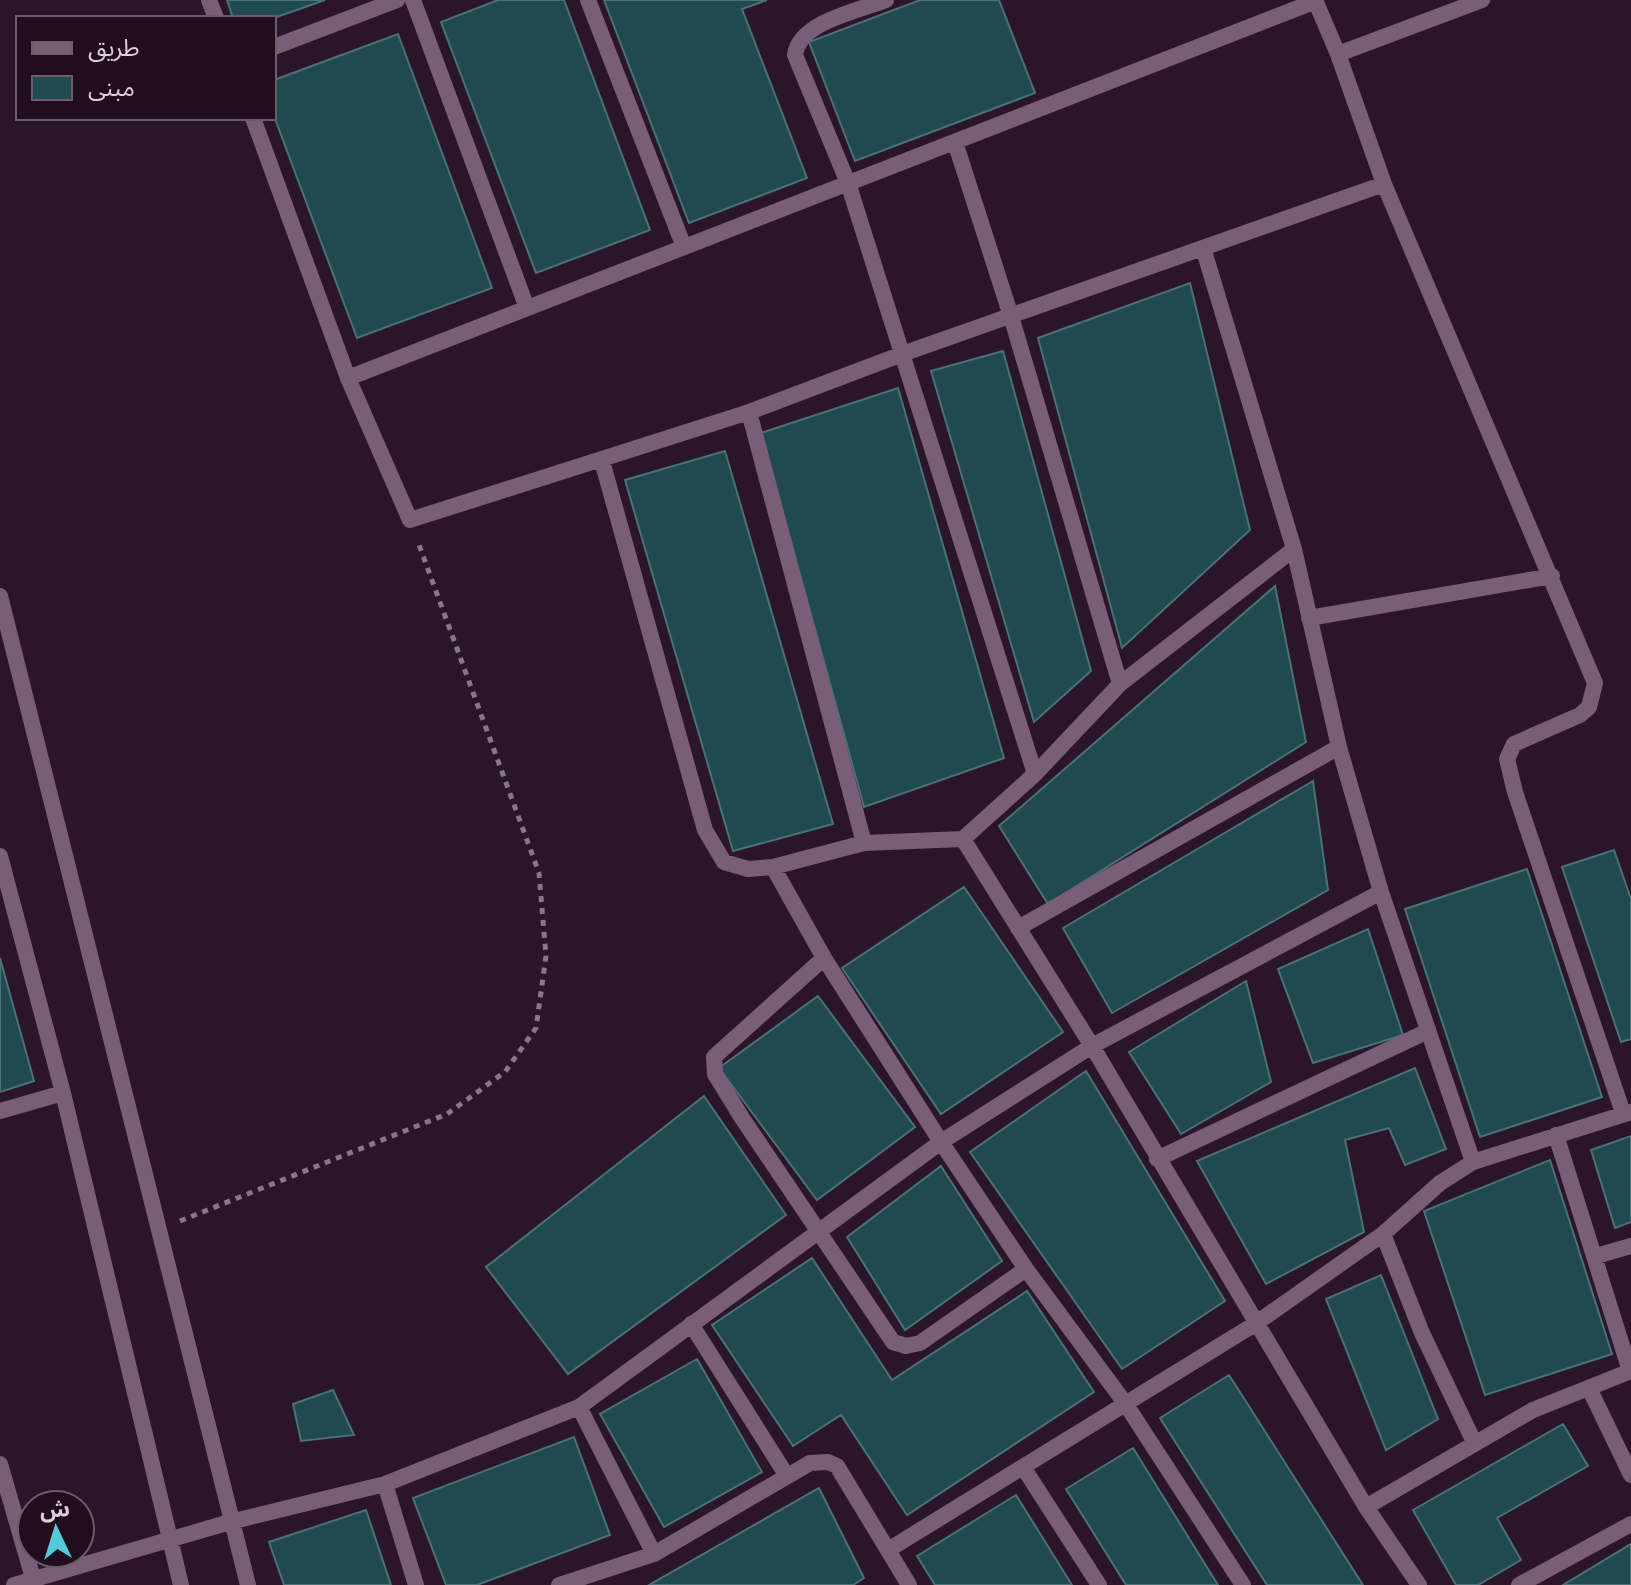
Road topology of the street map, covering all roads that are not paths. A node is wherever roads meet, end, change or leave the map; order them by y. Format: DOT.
graph roads {
  1 [pos="397,0"];
  2 [pos="413,0"];
  3 [pos="588,0"];
  4 [pos="886,0"];
  5 [pos="1315,0"];
  6 [pos="1482,0"];
  7 [pos="276,46"];
  8 [pos="1338,54"];
  9 [pos="254,120"];
  10 [pos="955,142"];
  11 [pos="848,183"];
  12 [pos="1384,184"];
  13 [pos="684,247"];
  14 [pos="1204,251"];
  15 [pos="527,308"];
  16 [pos="1011,316"];
  17 [pos="905,353"];
  18 [pos="348,378"];
  19 [pos="749,412"];
  20 [pos="602,461"];
  21 [pos="1294,549"];
  22 [pos="1552,576"];
  23 [pos="0,598"];
  24 [pos="1309,618"];
  25 [pos="1120,684"];
  26 [pos="1339,747"];
  27 [pos="1035,774"];
  28 [pos="963,839"];
  29 [pos="864,843"];
  30 [pos="0,856"];
  31 [pos="773,867"];
  32 [pos="1381,892"];
  33 [pos="1018,928"];
  34 [pos="824,958"];
  35 [pos="1428,1031"];
  36 [pos="1092,1046"];
  37 [pos="63,1093"];
  38 [pos="0,1111"];
  39 [pos="1627,1112"];
  40 [pos="1556,1135"];
  41 [pos="941,1142"];
  42 [pos="1157,1159"];
  43 [pos="1473,1162"];
  44 [pos="818,1230"];
  45 [pos="1383,1234"];
  46 [pos="1631,1246"];
  47 [pos="1596,1256"];
  48 [pos="1026,1269"];
  49 [pos="691,1324"];
  50 [pos="1255,1324"];
  51 [pos="1630,1371"];
  52 [pos="1589,1388"];
  53 [pos="1125,1403"];
  54 [pos="579,1407"];
  55 [pos="1474,1442"];
  56 [pos="0,1464"];
  57 [pos="1023,1467"];
  58 [pos="1631,1475"];
  59 [pos="787,1476"];
  60 [pos="385,1484"];
  61 [pos="1366,1507"];
  62 [pos="230,1522"];
  63 [pos="1631,1524"];
  64 [pos="168,1540"];
  65 [pos="888,1550"];
  66 [pos="654,1554"];
  67 [pos="34,1582"];
  68 [pos="904,1583"];
  69 [pos="14,1585"];
  70 [pos="181,1585"];
  71 [pos="248,1585"];
  72 [pos="416,1585"];
  73 [pos="559,1585"];
  74 [pos="1099,1585"];
  75 [pos="1243,1585"];
  76 [pos="1419,1585"];
  77 [pos="1519,1585"];
  1 -- 7 [label="street"];
  2 -- 15 [label="street"];
  3 -- 13 [label="street"];
  4 -- 11 [label="street"];
  5 -- 8 [label="street"];
  5 -- 10 [label="street"];
  6 -- 8 [label="street"];
  8 -- 12 [label="street"];
  9 -- 18 [label="street"];
  10 -- 11 [label="street"];
  10 -- 16 [label="street"];
  11 -- 13 [label="street"];
  11 -- 17 [label="street"];
  12 -- 14 [label="street"];
  12 -- 22 [label="street"];
  13 -- 15 [label="street"];
  14 -- 16 [label="street"];
  14 -- 21 [label="street"];
  15 -- 18 [label="street"];
  16 -- 17 [label="street"];
  16 -- 25 [label="street"];
  17 -- 19 [label="street"];
  17 -- 27 [label="street"];
  18 -- 20 [label="street"];
  19 -- 20 [label="street"];
  19 -- 29 [label="street"];
  20 -- 31 [label="street"];
  21 -- 24 [label="street"];
  21 -- 25 [label="street"];
  22 -- 24 [label="street"];
  22 -- 39 [label="street"];
  23 -- 62 [label="street"];
  24 -- 26 [label="street"];
  25 -- 27 [label="street"];
  26 -- 32 [label="street"];
  26 -- 33 [label="street"];
  27 -- 28 [label="street"];
  28 -- 29 [label="street"];
  28 -- 33 [label="street"];
  29 -- 31 [label="street"];
  30 -- 37 [label="street"];
  31 -- 34 [label="street"];
  32 -- 35 [label="street"];
  32 -- 36 [label="street"];
  33 -- 36 [label="street"];
  34 -- 41 [label="street"];
  34 -- 44 [label="street"];
  35 -- 42 [label="street"];
  35 -- 43 [label="street"];
  36 -- 41 [label="street"];
  36 -- 42 [label="street"];
  37 -- 38 [label="street"];
  37 -- 64 [label="street"];
  39 -- 40 [label="street"];
  40 -- 43 [label="street"];
  40 -- 47 [label="street"];
  41 -- 44 [label="street"];
  41 -- 48 [label="street"];
  42 -- 50 [label="street"];
  43 -- 45 [label="street"];
  44 -- 48 [label="street"];
  44 -- 49 [label="street"];
  45 -- 50 [label="street"];
  45 -- 55 [label="street"];
  46 -- 47 [label="street"];
  47 -- 51 [label="street"];
  48 -- 53 [label="street"];
  49 -- 54 [label="street"];
  49 -- 59 [label="street"];
  50 -- 53 [label="street"];
  50 -- 61 [label="street"];
  51 -- 52 [label="street"];
  52 -- 55 [label="street"];
  52 -- 58 [label="street"];
  53 -- 57 [label="street"];
  53 -- 75 [label="street"];
  54 -- 60 [label="street"];
  54 -- 66 [label="street"];
  55 -- 61 [label="street"];
  56 -- 67 [label="street"];
  57 -- 65 [label="street"];
  57 -- 74 [label="street"];
  59 -- 65 [label="street"];
  59 -- 66 [label="street"];
  60 -- 62 [label="street"];
  60 -- 72 [label="street"];
  61 -- 76 [label="street"];
  62 -- 64 [label="street"];
  62 -- 71 [label="street"];
  63 -- 77 [label="street"];
  64 -- 67 [label="street"];
  64 -- 70 [label="street"];
  65 -- 68 [label="street"];
  66 -- 73 [label="street"];
  67 -- 69 [label="street"];
}
